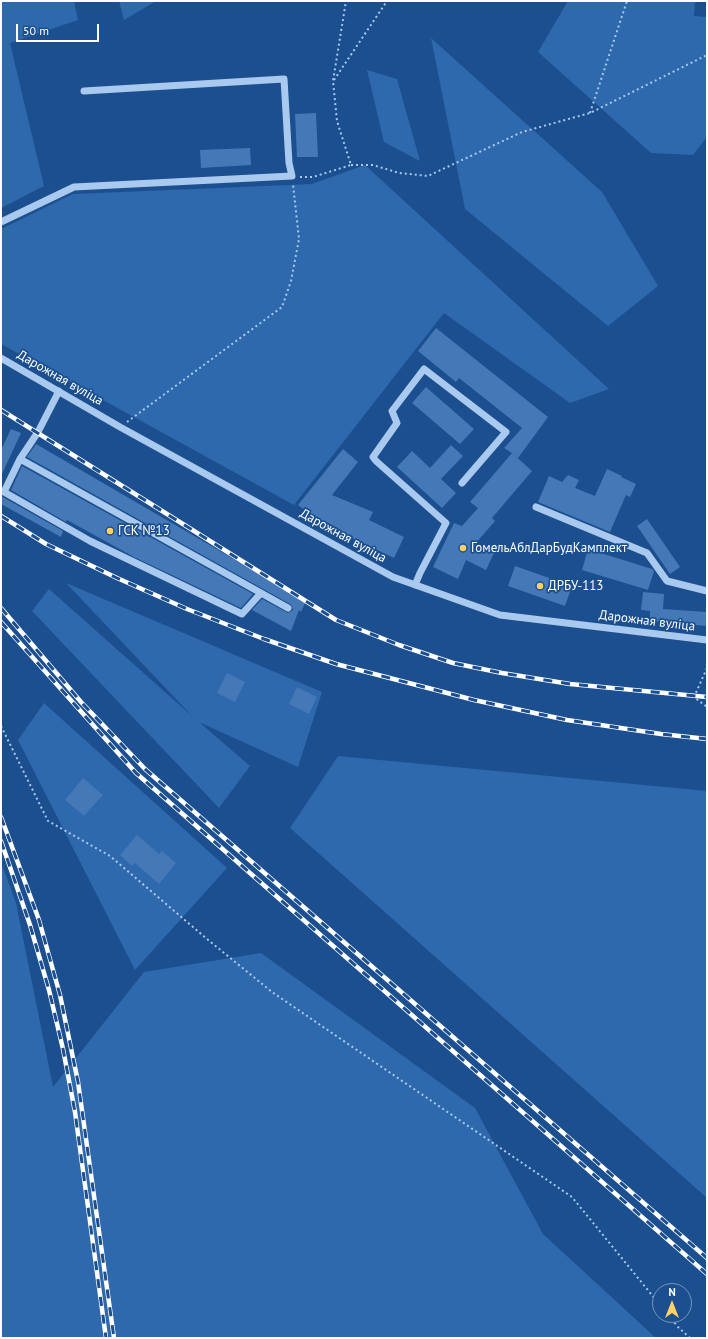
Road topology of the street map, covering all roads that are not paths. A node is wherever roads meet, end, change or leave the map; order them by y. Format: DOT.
graph roads {
  1 [pos="84,91"];
  2 [pos="1,222"];
  3 [pos="1,358"];
  4 [pos="59,391"];
  5 [pos="20,459"];
  6 [pos="462,483"];
  7 [pos="536,507"];
  8 [pos="416,585"];
  9 [pos="707,591"];
  10 [pos="261,593"];
  11 [pos="288,608"];
  12 [pos="707,640"];
  1 -- 2 [label="street"];
  3 -- 4 [label="street, Дарожная вуліца"];
  4 -- 5 [label="street"];
  4 -- 8 [label="street, Дарожная вуліца"];
  5 -- 10 [label="street"];
  5 -- 10 [label="street"];
  6 -- 8 [label="street"];
  7 -- 9 [label="street"];
  8 -- 12 [label="street, Дарожная вуліца"];
  10 -- 11 [label="street"];
}
